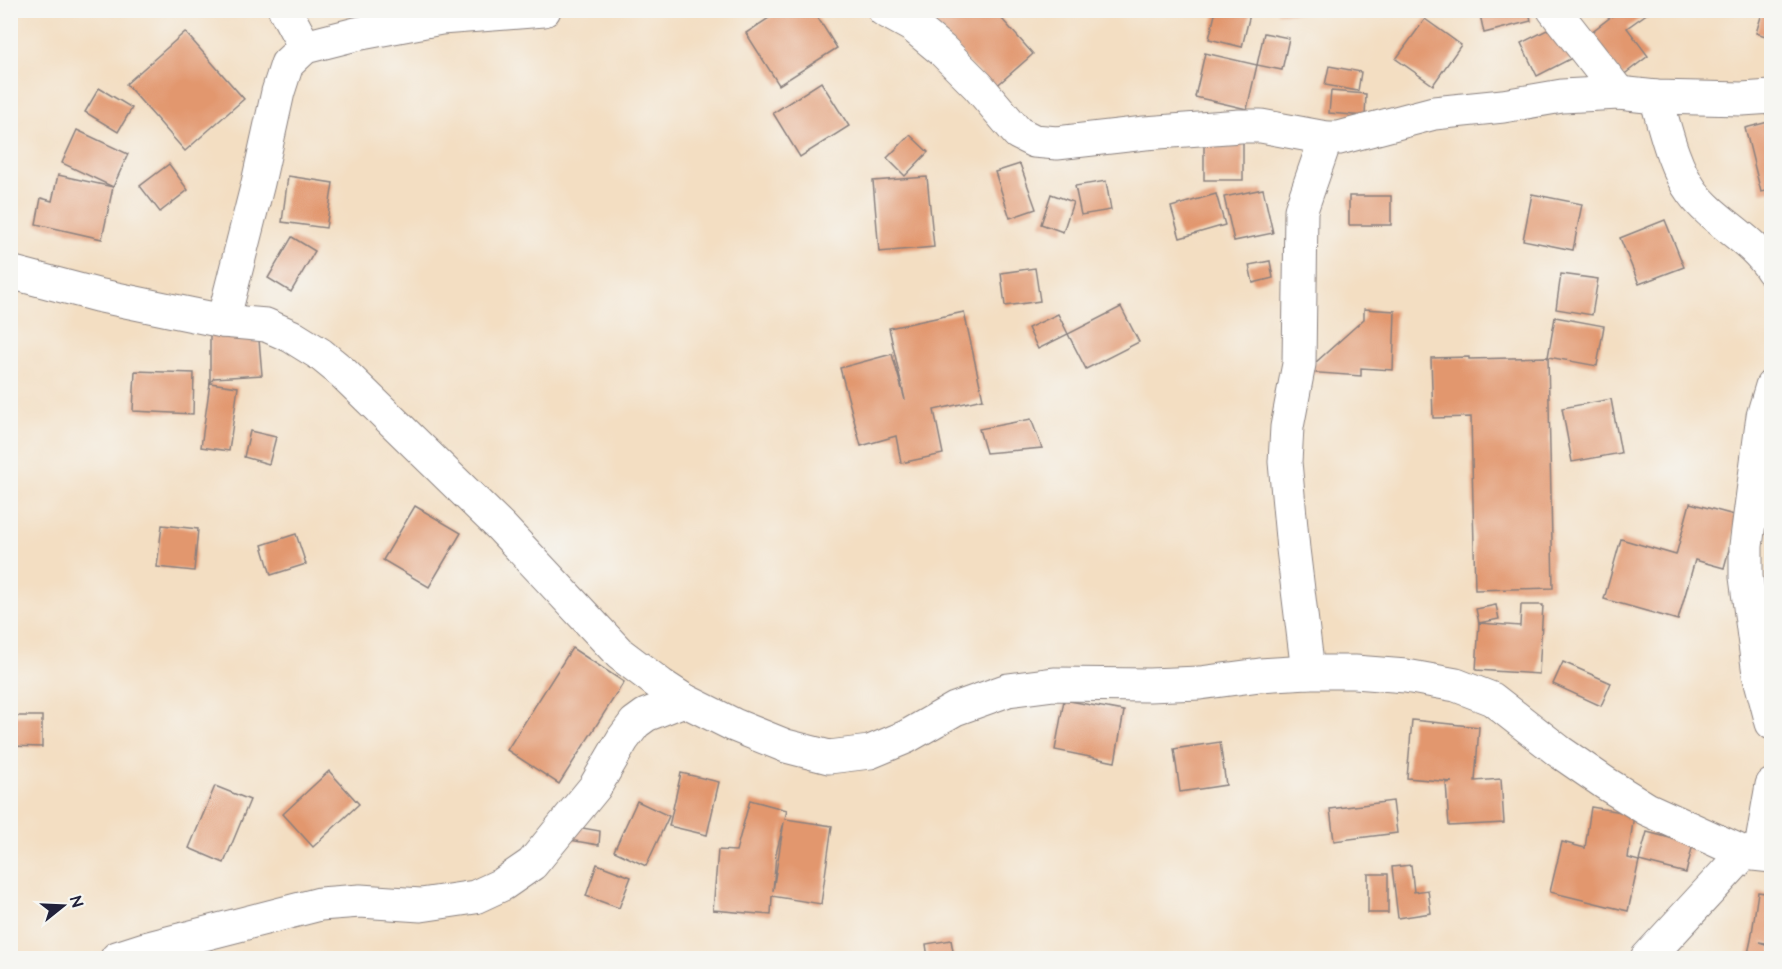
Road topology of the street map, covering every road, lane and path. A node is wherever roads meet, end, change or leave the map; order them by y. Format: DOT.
graph roads {
  1 [pos="285,10"];
  2 [pos="544,10"];
  3 [pos="884,10"];
  4 [pos="1554,10"];
  5 [pos="305,47"];
  6 [pos="1619,93"];
  7 [pos="1656,97"];
  8 [pos="1772,97"];
  9 [pos="1326,138"];
  10 [pos="1772,270"];
  11 [pos="10,272"];
  12 [pos="223,321"];
  13 [pos="1772,386"];
  14 [pos="1308,672"];
  15 [pos="684,700"];
  16 [pos="1772,723"];
  17 [pos="1772,785"];
  18 [pos="1758,854"];
  19 [pos="117,958"];
  20 [pos="1647,958"];
  1 -- 5 [label="street"];
  2 -- 5 [label="street"];
  3 -- 9 [label="street"];
  4 -- 6 [label="street"];
  5 -- 12 [label="street"];
  6 -- 7 [label="street"];
  6 -- 9 [label="street"];
  7 -- 8 [label="street"];
  7 -- 10 [label="street"];
  9 -- 14 [label="street"];
  11 -- 12 [label="street"];
  12 -- 15 [label="street"];
  13 -- 16 [label="street"];
  14 -- 15 [label="street"];
  14 -- 18 [label="street"];
  15 -- 19 [label="street"];
  17 -- 18 [label="street"];
  18 -- 20 [label="street"];
}
